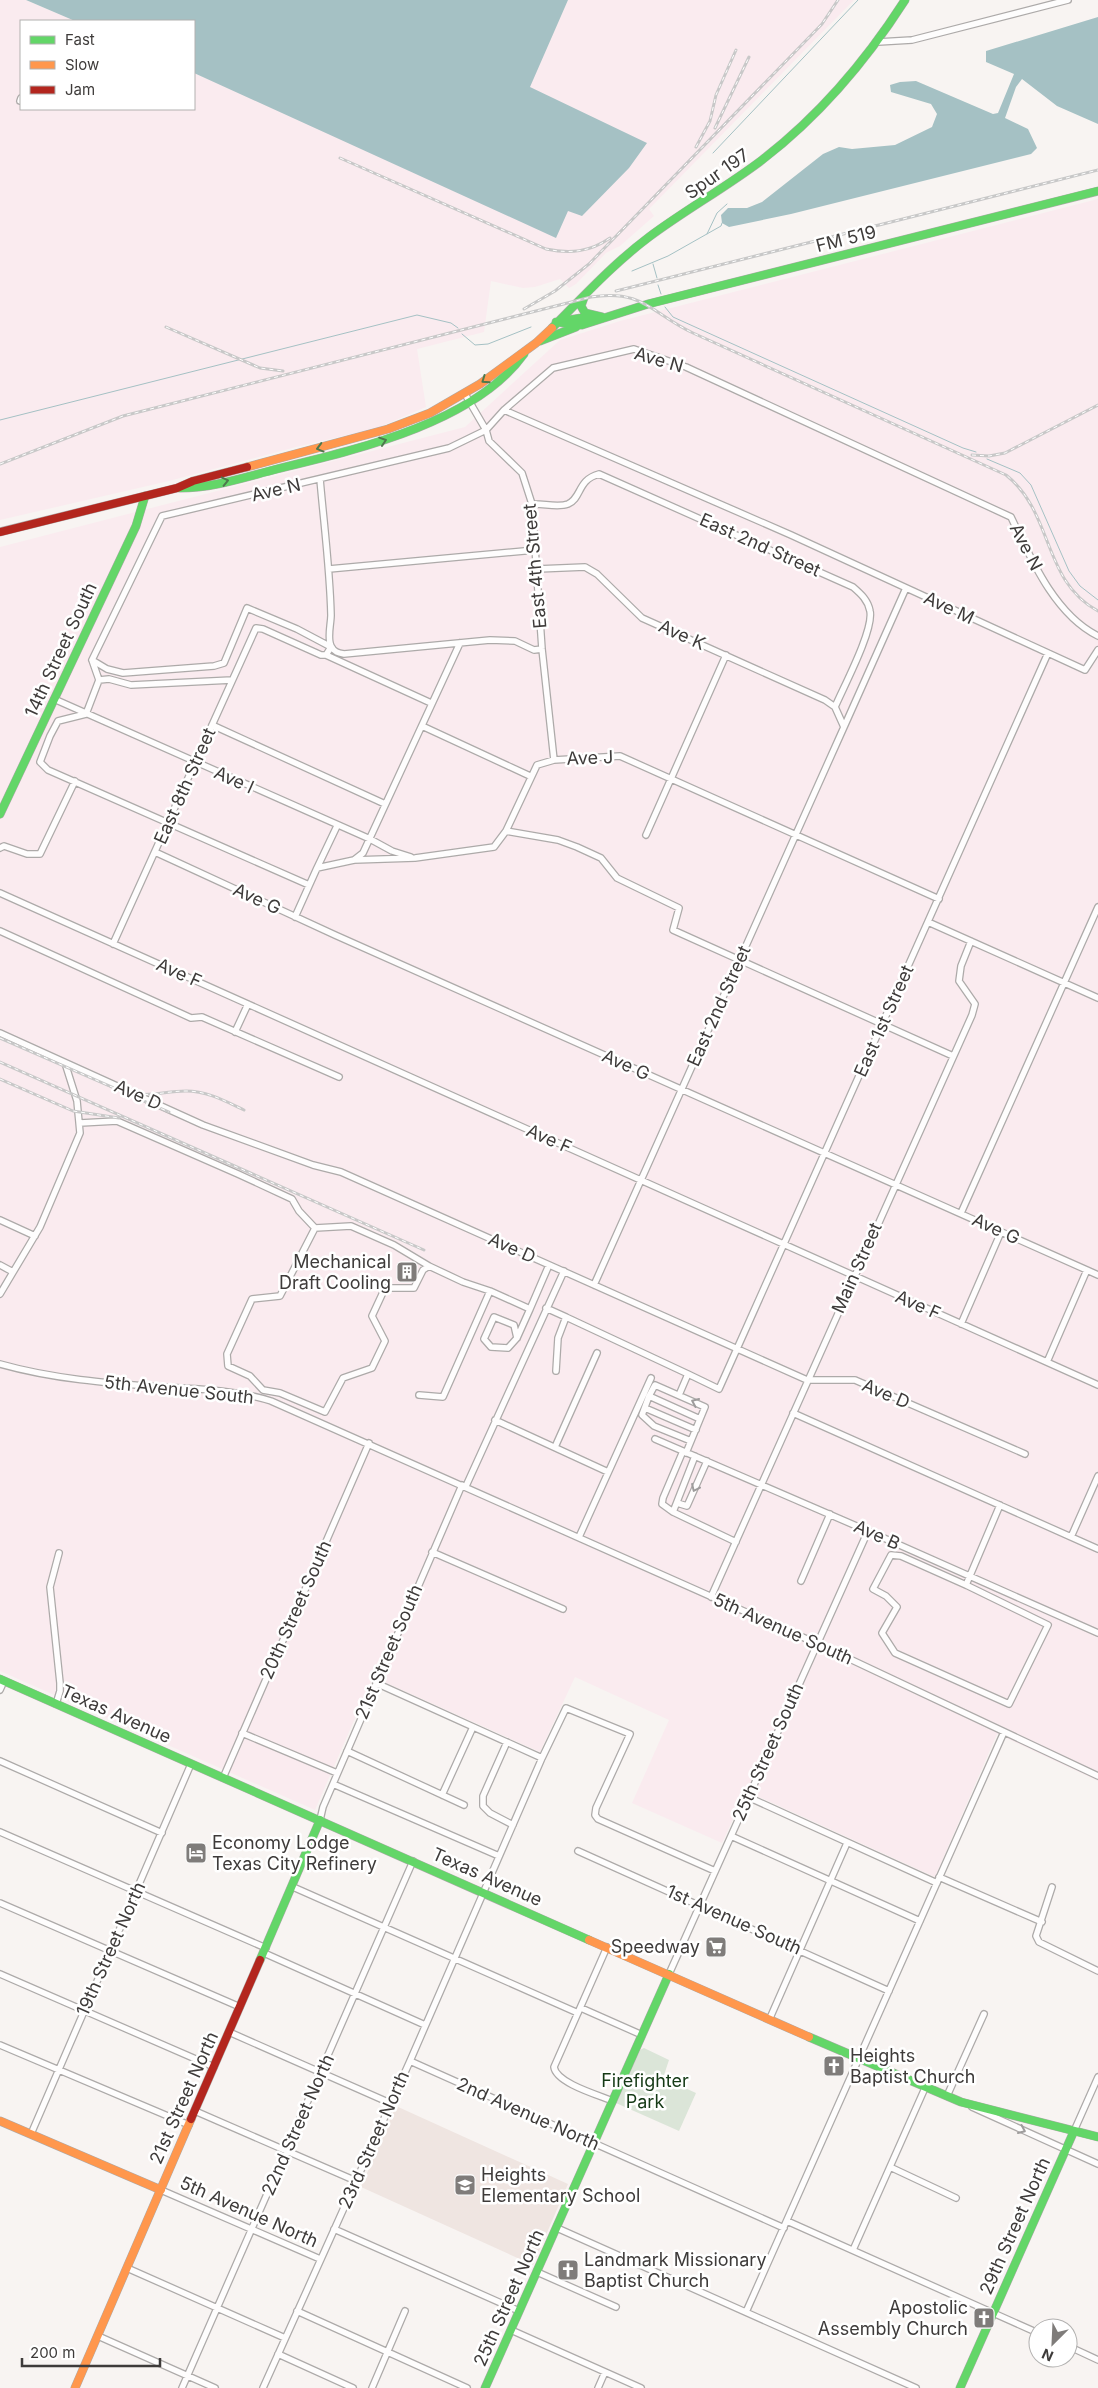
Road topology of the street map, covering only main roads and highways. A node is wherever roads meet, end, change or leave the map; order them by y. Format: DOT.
graph roads {
  1 [pos="905,0"];
  2 [pos="1098,192"];
  3 [pos="586,292"];
  4 [pos="598,317"];
  5 [pos="556,322"];
  6 [pos="582,325"];
  7 [pos="536,343"];
  8 [pos="525,352"];
  9 [pos="177,488"];
  10 [pos="145,496"];
  11 [pos="0,532"];
  12 [pos="0,814"];
  13 [pos="2,1680"];
  14 [pos="320,1820"];
  15 [pos="669,1974"];
  16 [pos="0,2121"];
  17 [pos="1074,2131"];
  18 [pos="1098,2137"];
  19 [pos="161,2190"];
  20 [pos="75,2388"];
  21 [pos="485,2388"];
  22 [pos="960,2388"];
  1 -- 3 [label="main road, Spur 197"];
  2 -- 4 [label="main road, FM 519 / FM 519"];
  3 -- 4 [label="main road"];
  3 -- 5 [label="main road, Spur 197"];
  4 -- 5 [label="main road, FM 519 / FM 519"];
  4 -- 6 [label="main road, FM 519 / FM 519"];
  5 -- 6 [label="main road, FM 519 / FM 519"];
  5 -- 7 [label="main road, Spur 197"];
  6 -- 7 [label="main road"];
  7 -- 8 [label="main road, Spur 197"];
  8 -- 9 [label="main road, one-way"];
  9 -- 8 [label="main road, one-way"];
  9 -- 10 [label="main road"];
  10 -- 11 [label="main road"];
  10 -- 12 [label="main road, 14th Street South"];
  13 -- 14 [label="main road, Texas Avenue"];
  14 -- 15 [label="main road, Texas Avenue"];
  14 -- 19 [label="main road, 21st Street North"];
  15 -- 17 [label="main road, Texas Avenue"];
  15 -- 21 [label="main road, 25th Street North"];
  16 -- 19 [label="main road, 5th Avenue North"];
  17 -- 18 [label="main road, Texas Avenue"];
  17 -- 22 [label="main road, 29th Street North"];
  19 -- 20 [label="main road, 21st Street North"];
}
